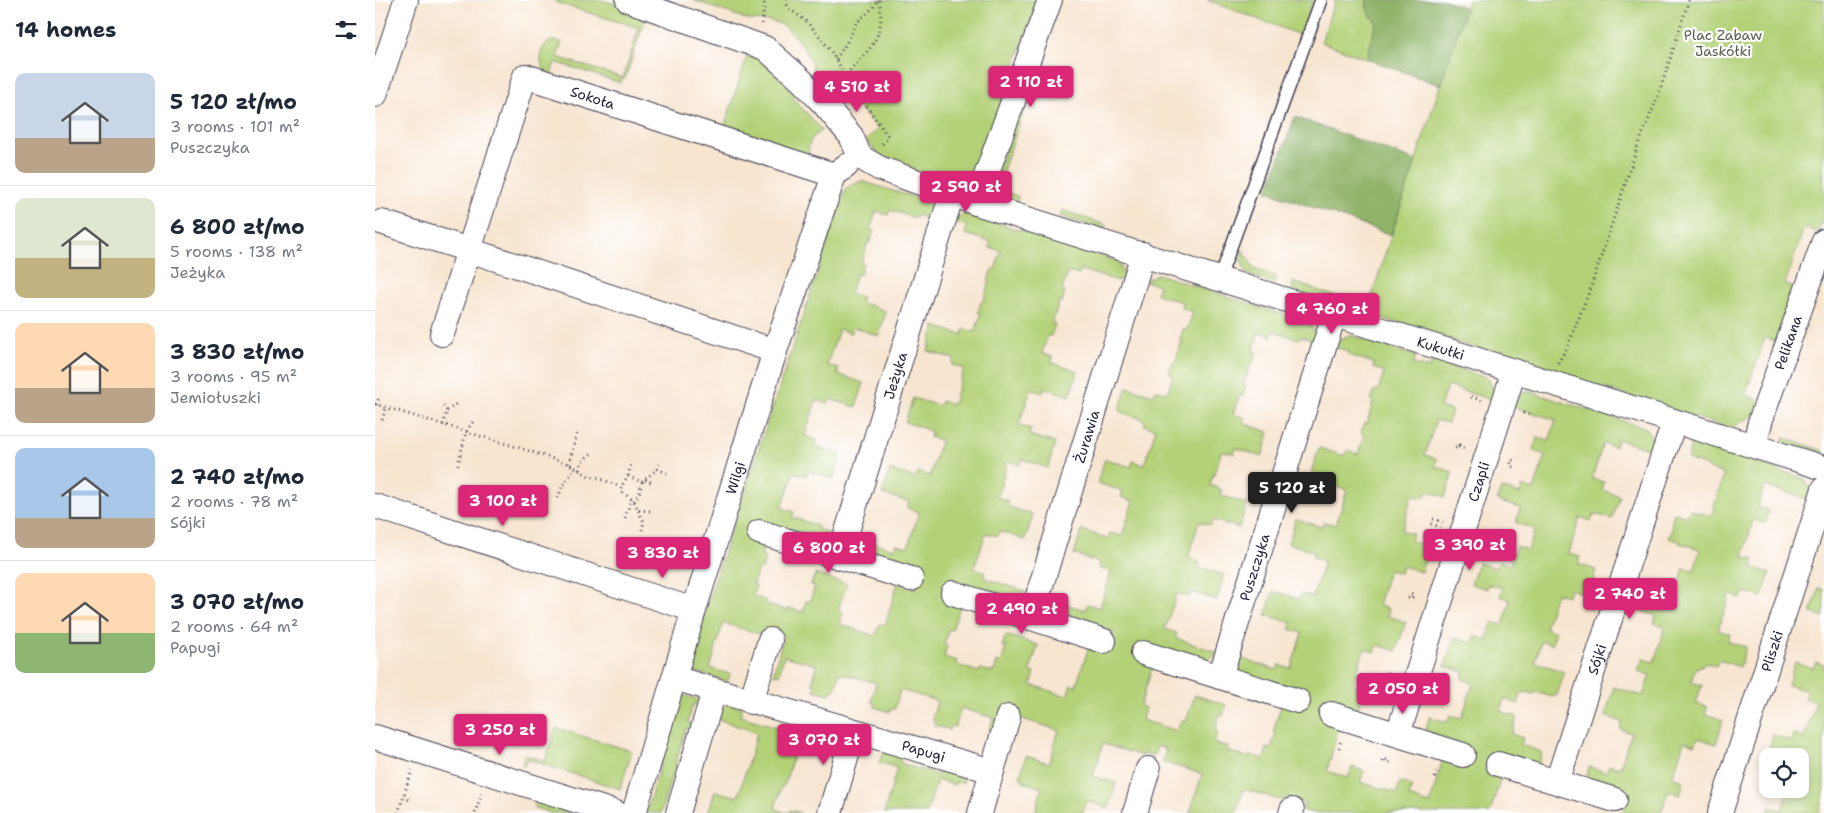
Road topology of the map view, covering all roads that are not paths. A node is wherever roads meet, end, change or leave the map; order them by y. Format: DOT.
graph roads {
  1 [pos="406,0"];
  2 [pos="628,0"];
  3 [pos="1049,0"];
  4 [pos="1321,0"];
  5 [pos="375,95"];
  6 [pos="865,159"];
  7 [pos="835,175"];
  8 [pos="952,194"];
  9 [pos="976,203"];
  10 [pos="381,222"];
  11 [pos="1824,241"];
  12 [pos="469,250"];
  13 [pos="1143,254"];
  14 [pos="1219,280"];
  15 [pos="1334,315"];
  16 [pos="442,334"];
  17 [pos="775,351"];
  18 [pos="1514,371"];
  19 [pos="1674,422"];
  20 [pos="1754,446"];
  21 [pos="1824,468"];
  22 [pos="1824,489"];
  23 [pos="375,506"];
  24 [pos="759,532"];
  25 [pos="839,557"];
  26 [pos="911,579"];
  27 [pos="953,592"];
  28 [pos="694,610"];
  29 [pos="1031,618"];
  30 [pos="770,640"];
  31 [pos="1104,641"];
  32 [pos="1143,653"];
  33 [pos="1220,677"];
  34 [pos="674,678"];
  35 [pos="714,691"];
  36 [pos="1298,701"];
  37 [pos="751,702"];
  38 [pos="1331,714"];
  39 [pos="1008,717"];
  40 [pos="854,731"];
  41 [pos="1398,734"];
  42 [pos="375,736"];
  43 [pos="1463,755"];
  44 [pos="1498,764"];
  45 [pos="1148,769"];
  46 [pos="992,771"];
  47 [pos="1557,782"];
  48 [pos="1615,800"];
  49 [pos="616,813"];
  50 [pos="634,813"];
  51 [pos="678,813"];
  52 [pos="830,813"];
  53 [pos="980,813"];
  54 [pos="1135,813"];
  55 [pos="1720,813"];
  1 -- 5 [label="street"];
  2 -- 6 [label="street"];
  3 -- 9 [label="street"];
  4 -- 14 [label="lane"];
  6 -- 7 [label="street"];
  6 -- 8 [label="street, Kukułki"];
  7 -- 12 [label="street, Sokoła"];
  7 -- 17 [label="street, Wilgi"];
  8 -- 9 [label="street, Kukułki"];
  8 -- 25 [label="street, Jeżyka"];
  9 -- 13 [label="street, Kukułki"];
  10 -- 12 [label="street"];
  11 -- 20 [label="street, Pelikana"];
  12 -- 16 [label="street, Sokoła"];
  12 -- 17 [label="street"];
  13 -- 14 [label="street, Kukułki"];
  13 -- 29 [label="street, Żurawia"];
  14 -- 15 [label="street, Kukułki"];
  15 -- 18 [label="street, Kukułki"];
  15 -- 33 [label="street, Puszczyka"];
  17 -- 28 [label="street, Wilgi"];
  18 -- 19 [label="street, Kukułki"];
  18 -- 41 [label="street, Czapli"];
  19 -- 20 [label="street, Kukułki"];
  19 -- 47 [label="street, Sójki"];
  20 -- 21 [label="street, Kukułki"];
  22 -- 55 [label="street, Pliszki"];
  23 -- 28 [label="street"];
  24 -- 25 [label="street"];
  25 -- 26 [label="street"];
  27 -- 29 [label="street"];
  28 -- 34 [label="street, Wilgi"];
  29 -- 31 [label="street"];
  30 -- 37 [label="street"];
  32 -- 33 [label="street"];
  33 -- 36 [label="street"];
  34 -- 35 [label="street, Papugi"];
  34 -- 50 [label="street, Wilgi"];
  35 -- 37 [label="street, Papugi"];
  35 -- 51 [label="street"];
  37 -- 40 [label="street, Papugi"];
  38 -- 41 [label="street"];
  39 -- 46 [label="street"];
  40 -- 46 [label="street, Papugi"];
  40 -- 52 [label="street"];
  41 -- 43 [label="street"];
  42 -- 49 [label="street"];
  44 -- 47 [label="street"];
  45 -- 54 [label="street"];
  46 -- 53 [label="street"];
  47 -- 48 [label="street"];
}
